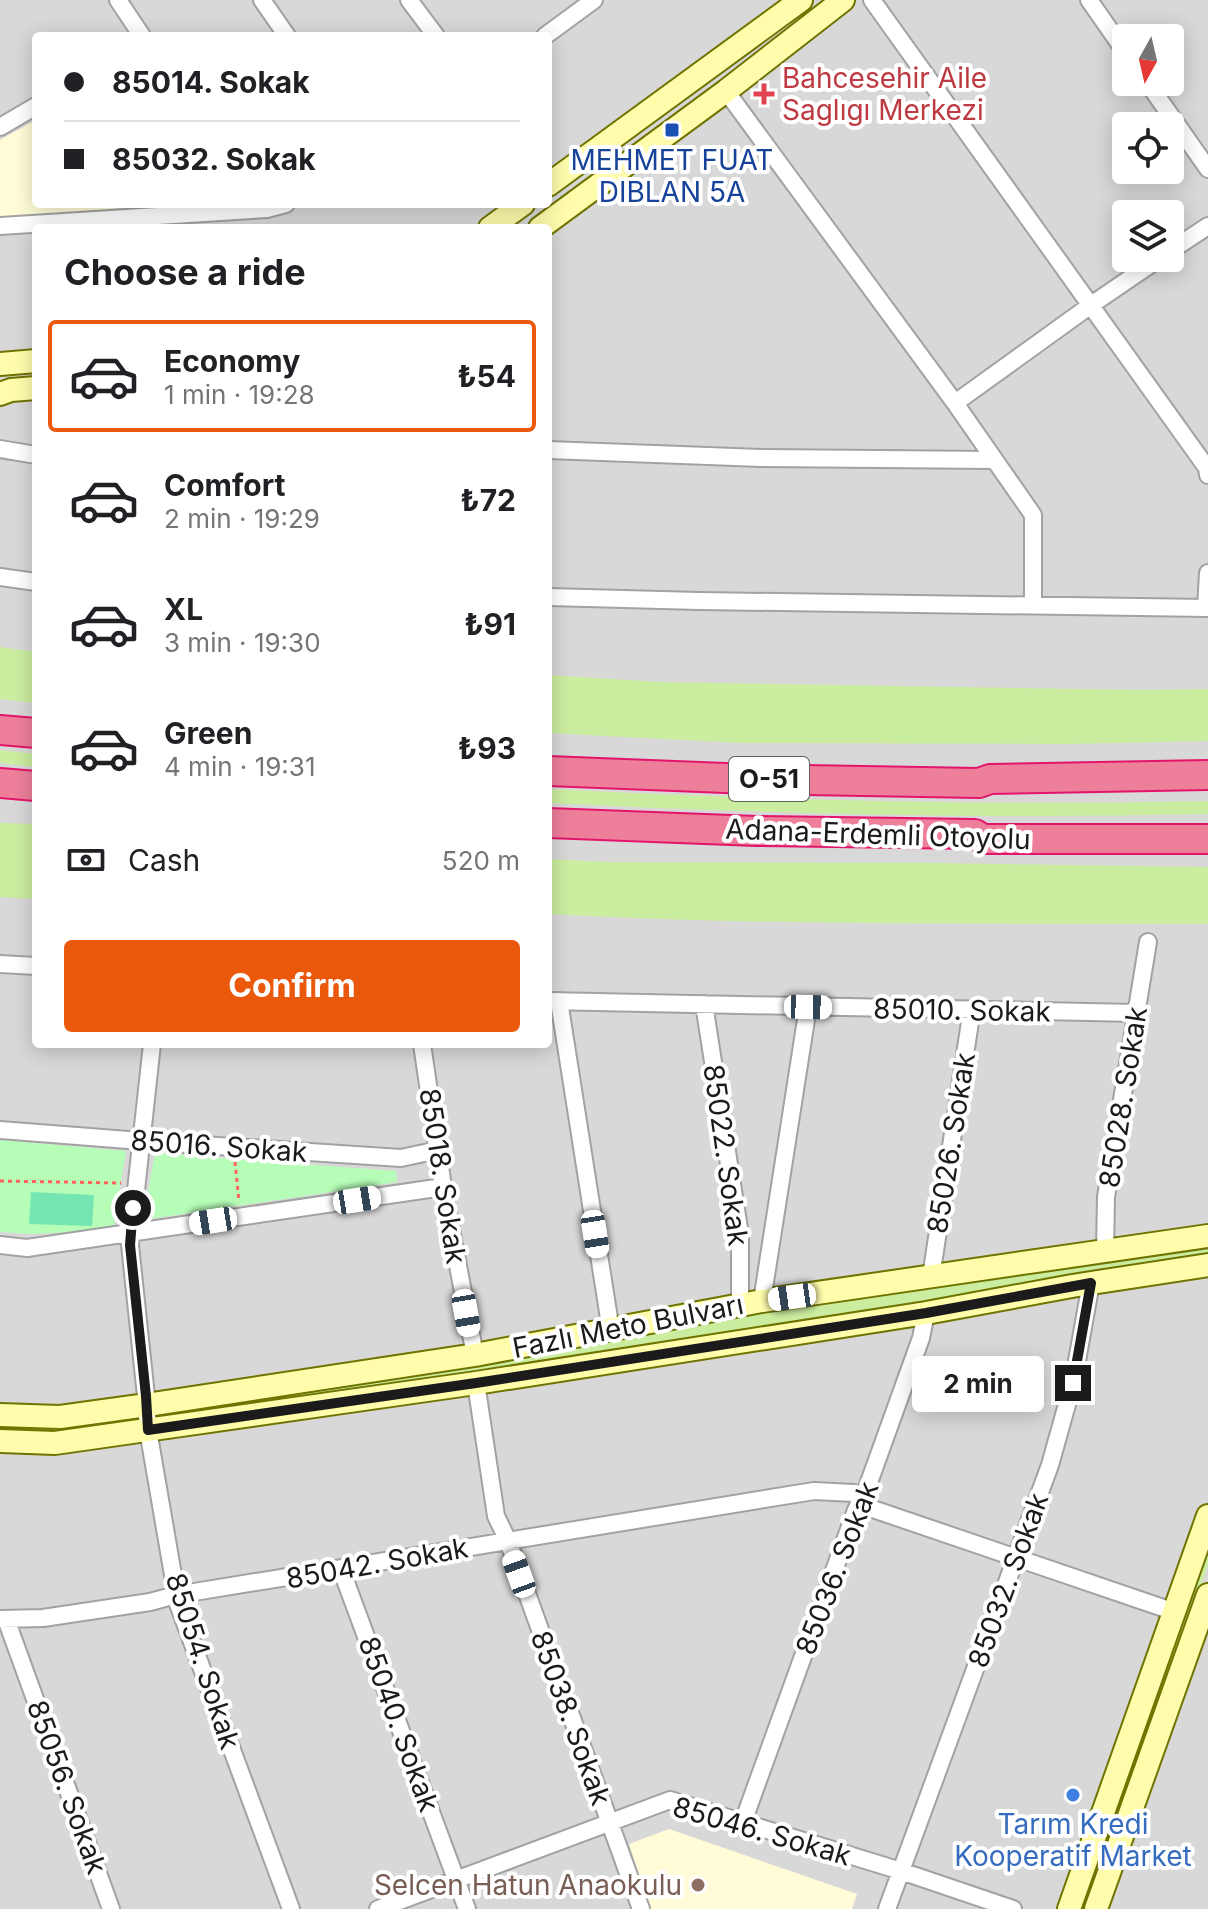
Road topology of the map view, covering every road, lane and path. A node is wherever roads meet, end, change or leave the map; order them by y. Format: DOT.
graph roads {
  1 [pos="118,0"];
  2 [pos="262,0"];
  3 [pos="409,0"];
  4 [pos="594,0"];
  5 [pos="843,0"];
  6 [pos="872,0"];
  7 [pos="1089,0"];
  8 [pos="799,1"];
  9 [pos="139,32"];
  10 [pos="284,32"];
  11 [pos="433,32"];
  12 [pos="550,32"];
  13 [pos="1112,33"];
  14 [pos="726,91"];
  15 [pos="1157,96"];
  16 [pos="32,108"];
  17 [pos="0,127"];
  18 [pos="1208,169"];
  19 [pos="552,181"];
  20 [pos="260,208"];
  21 [pos="518,208"];
  22 [pos="188,221"];
  23 [pos="75,224"];
  24 [pos="496,224"];
  25 [pos="545,224"];
  26 [pos="32,225"];
  27 [pos="0,226"];
  28 [pos="1208,226"];
  29 [pos="1184,242"];
  30 [pos="1139,272"];
  31 [pos="1091,305"];
  32 [pos="32,361"];
  33 [pos="0,364"];
  34 [pos="32,388"];
  35 [pos="0,394"];
  36 [pos="955,403"];
  37 [pos="0,449"];
  38 [pos="552,450"];
  39 [pos="32,454"];
  40 [pos="994,460"];
  41 [pos="1208,475"];
  42 [pos="1208,573"];
  43 [pos="0,577"];
  44 [pos="32,581"];
  45 [pos="552,597"];
  46 [pos="1033,605"];
  47 [pos="1207,608"];
  48 [pos="0,712"];
  49 [pos="32,715"];
  50 [pos="0,730"];
  51 [pos="32,733"];
  52 [pos="552,753"];
  53 [pos="552,771"];
  54 [pos="1208,775"];
  55 [pos="990,779"];
  56 [pos="0,783"];
  57 [pos="32,786"];
  58 [pos="0,801"];
  59 [pos="32,804"];
  60 [pos="552,823"];
  61 [pos="983,839"];
  62 [pos="1208,839"];
  63 [pos="552,841"];
  64 [pos="1148,942"];
  65 [pos="0,964"];
  66 [pos="32,966"];
  67 [pos="553,1001"];
  68 [pos="704,1004"];
  69 [pos="808,1007"];
  70 [pos="972,1009"];
  71 [pos="1136,1013"];
  72 [pos="152,1048"];
  73 [pos="423,1048"];
  74 [pos="0,1130"];
  75 [pos="141,1141"];
  76 [pos="438,1150"];
  77 [pos="235,1159"];
  78 [pos="0,1181"];
  79 [pos="121,1183"];
  80 [pos="443,1187"];
  81 [pos="239,1206"];
  82 [pos="130,1234"];
  83 [pos="1208,1236"];
  84 [pos="0,1245"];
  85 [pos="1105,1252"];
  86 [pos="1208,1265"];
  87 [pos="931,1277"];
  88 [pos="1091,1283"];
  89 [pos="762,1301"];
  90 [pos="740,1305"];
  91 [pos="926,1313"];
  92 [pos="611,1331"];
  93 [pos="475,1355"];
  94 [pos="476,1383"];
  95 [pos="147,1405"];
  96 [pos="0,1415"];
  97 [pos="148,1430"];
  98 [pos="0,1441"];
  99 [pos="860,1501"];
  100 [pos="1208,1516"];
  101 [pos="508,1541"];
  102 [pos="1016,1558"];
  103 [pos="341,1569"];
  104 [pos="176,1595"];
  105 [pos="1208,1595"];
  106 [pos="1175,1612"];
  107 [pos="3,1619"];
  108 [pos="609,1822"];
  109 [pos="743,1822"];
  110 [pos="901,1871"];
  111 [pos="456,1879"];
  112 [pos="111,1909"];
  113 [pos="291,1909"];
  114 [pos="378,1909"];
  115 [pos="467,1909"];
  116 [pos="641,1909"];
  117 [pos="887,1909"];
  118 [pos="1013,1909"];
  119 [pos="1069,1909"];
  120 [pos="1096,1909"];
  1 -- 9 [label="street"];
  2 -- 10 [label="street"];
  3 -- 11 [label="street"];
  4 -- 12 [label="street"];
  5 -- 14 [label="main road"];
  6 -- 31 [label="street"];
  7 -- 13 [label="street"];
  8 -- 19 [label="main road"];
  14 -- 25 [label="main road"];
  14 -- 36 [label="street"];
  15 -- 18 [label="street"];
  16 -- 17 [label="street"];
  20 -- 22 [label="street"];
  21 -- 24 [label="main road"];
  22 -- 23 [label="street"];
  26 -- 27 [label="street"];
  28 -- 29 [label="street"];
  30 -- 31 [label="street"];
  31 -- 36 [label="street"];
  31 -- 41 [label="street"];
  32 -- 33 [label="main road"];
  34 -- 35 [label="main road"];
  36 -- 40 [label="street"];
  37 -- 39 [label="street"];
  38 -- 40 [label="street"];
  40 -- 46 [label="street"];
  42 -- 47 [label="street"];
  43 -- 44 [label="street"];
  45 -- 46 [label="street"];
  46 -- 47 [label="street"];
  48 -- 49 [label="highway"];
  50 -- 51 [label="highway"];
  52 -- 55 [label="highway"];
  53 -- 55 [label="highway, Adana-Erdemli Otoyolu / O-51"];
  54 -- 55 [label="highway, Adana-Erdemli Otoyolu / O-51"];
  56 -- 57 [label="highway"];
  58 -- 59 [label="highway"];
  60 -- 61 [label="highway, Adana-Erdemli Otoyolu / O-51"];
  61 -- 62 [label="highway, Adana-Erdemli Otoyolu / O-51"];
  61 -- 63 [label="highway"];
  64 -- 71 [label="street, 85028. Sokak"];
  65 -- 66 [label="street"];
  67 -- 68 [label="street, 85010. Sokak"];
  67 -- 92 [label="street"];
  68 -- 69 [label="street, 85010. Sokak"];
  68 -- 90 [label="street, 85022. Sokak"];
  69 -- 70 [label="street, 85010. Sokak"];
  69 -- 89 [label="street"];
  70 -- 71 [label="street, 85010. Sokak"];
  70 -- 87 [label="street, 85026. Sokak"];
  71 -- 85 [label="street, 85028. Sokak"];
  72 -- 75 [label="street, 85054. Sokak"];
  73 -- 76 [label="street, 85018. Sokak"];
  74 -- 75 [label="street, 85016. Sokak"];
  75 -- 76 [label="street, 85016. Sokak"];
  75 -- 82 [label="street, 85054. Sokak"];
  76 -- 80 [label="street, 85018. Sokak"];
  77 -- 81 [label="path"];
  78 -- 79 [label="path"];
  80 -- 82 [label="street"];
  80 -- 93 [label="street, 85018. Sokak"];
  82 -- 84 [label="street"];
  82 -- 95 [label="street, 85054. Sokak"];
  83 -- 85 [label="main road, Fazlı Meto Bulvarı"];
  85 -- 87 [label="main road, Fazlı Meto Bulvarı"];
  86 -- 88 [label="main road, Fazlı Meto Bulvarı"];
  87 -- 89 [label="main road, Fazlı Meto Bulvarı"];
  88 -- 91 [label="main road, Fazlı Meto Bulvarı"];
  88 -- 102 [label="street, 85032. Sokak"];
  89 -- 90 [label="main road, Fazlı Meto Bulvarı"];
  90 -- 92 [label="main road, Fazlı Meto Bulvarı"];
  91 -- 94 [label="main road, Fazlı Meto Bulvarı"];
  91 -- 99 [label="street, 85036. Sokak"];
  92 -- 93 [label="main road, Fazlı Meto Bulvarı"];
  93 -- 95 [label="main road, Fazlı Meto Bulvarı"];
  94 -- 97 [label="main road, Fazlı Meto Bulvarı"];
  94 -- 101 [label="street, 85038. Sokak"];
  95 -- 96 [label="main road, Fazlı Meto Bulvarı"];
  95 -- 97 [label="street, 85054. Sokak"];
  97 -- 98 [label="main road, Fazlı Meto Bulvarı"];
  97 -- 104 [label="street, 85054. Sokak"];
  99 -- 101 [label="street, 85042. Sokak"];
  99 -- 102 [label="street"];
  99 -- 109 [label="street, 85036. Sokak"];
  100 -- 106 [label="main road"];
  101 -- 103 [label="street, 85042. Sokak"];
  101 -- 108 [label="street, 85038. Sokak"];
  102 -- 106 [label="street"];
  102 -- 110 [label="street, 85032. Sokak"];
  103 -- 104 [label="street, 85042. Sokak"];
  103 -- 111 [label="street, 85040. Sokak"];
  104 -- 107 [label="street, 85042. Sokak"];
  104 -- 113 [label="street, 85054. Sokak"];
  105 -- 120 [label="main road"];
  106 -- 119 [label="main road"];
  107 -- 112 [label="street, 85056. Sokak"];
  108 -- 109 [label="street, 85046. Sokak"];
  108 -- 111 [label="street, 85046. Sokak"];
  108 -- 116 [label="street, 85038. Sokak"];
  109 -- 110 [label="street, 85046. Sokak"];
  110 -- 117 [label="street, 85032. Sokak"];
  110 -- 118 [label="street, 85046. Sokak"];
  111 -- 114 [label="street, 85046. Sokak"];
  111 -- 115 [label="street, 85040. Sokak"];
}
